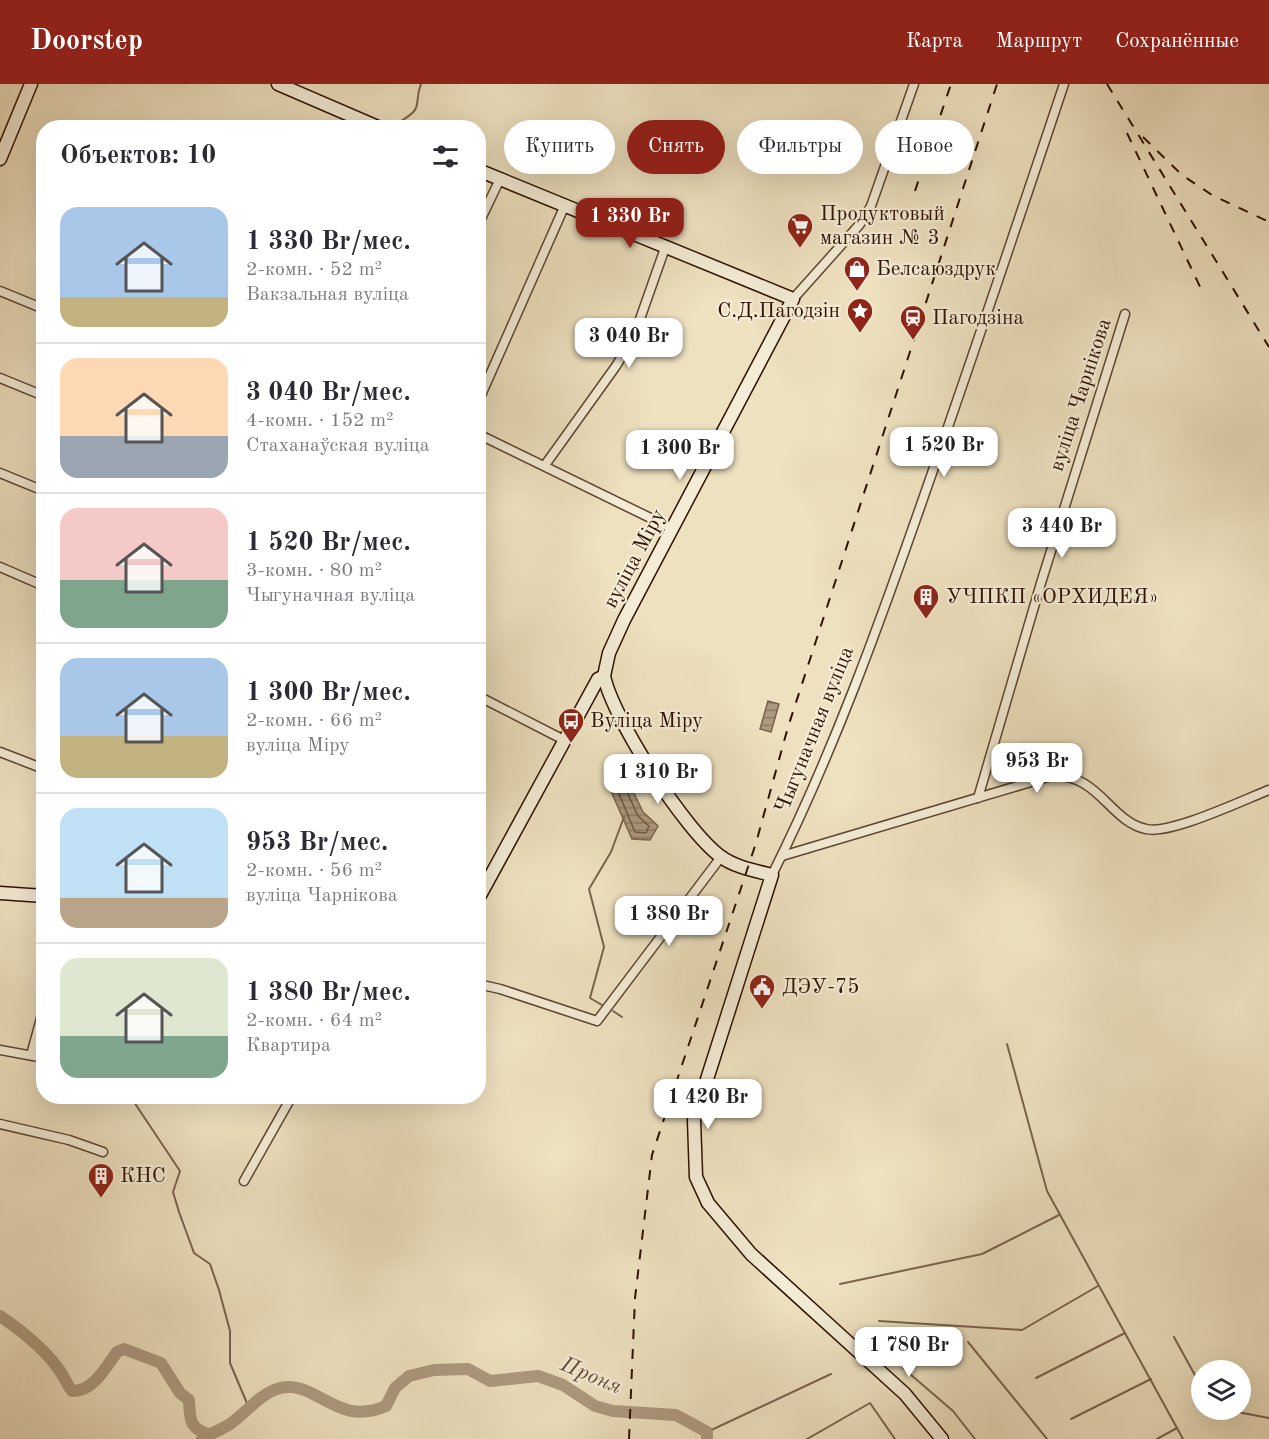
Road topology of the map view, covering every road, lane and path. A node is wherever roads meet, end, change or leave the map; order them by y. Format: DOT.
graph roads {
  1 [pos="31,84"];
  2 [pos="278,84"];
  3 [pos="914,84"];
  4 [pos="1064,84"];
  5 [pos="361,120"];
  6 [pos="0,159"];
  7 [pos="486,173"];
  8 [pos="500,179"];
  9 [pos="565,205"];
  10 [pos="486,208"];
  11 [pos="665,248"];
  12 [pos="0,291"];
  13 [pos="793,299"];
  14 [pos="36,306"];
  15 [pos="1125,314"];
  16 [pos="0,378"];
  17 [pos="486,384"];
  18 [pos="36,393"];
  19 [pos="486,438"];
  20 [pos="545,465"];
  21 [pos="0,473"];
  22 [pos="36,488"];
  23 [pos="673,529"];
  24 [pos="0,567"];
  25 [pos="36,583"];
  26 [pos="604,676"];
  27 [pos="486,700"];
  28 [pos="564,740"];
  29 [pos="0,752"];
  30 [pos="36,766"];
  31 [pos="1269,790"];
  32 [pos="978,798"];
  33 [pos="782,856"];
  34 [pos="721,857"];
  35 [pos="772,875"];
  36 [pos="486,884"];
  37 [pos="0,893"];
  38 [pos="36,895"];
  39 [pos="486,985"];
  40 [pos="36,1037"];
  41 [pos="0,1050"];
  42 [pos="31,1055"];
  43 [pos="36,1056"];
  44 [pos="287,1104"];
  45 [pos="0,1124"];
  46 [pos="103,1152"];
  47 [pos="244,1181"];
  48 [pos="942,1439"];
  1 -- 6 [label="street"];
  2 -- 5 [label="street"];
  3 -- 13 [label="street, вуліца Міру"];
  4 -- 33 [label="street, Чыгуначная вуліца"];
  7 -- 8 [label="street"];
  8 -- 9 [label="street"];
  8 -- 10 [label="street"];
  9 -- 11 [label="street"];
  9 -- 17 [label="street"];
  11 -- 13 [label="street"];
  11 -- 20 [label="street"];
  12 -- 14 [label="street"];
  13 -- 23 [label="street, вуліца Міру"];
  15 -- 32 [label="street, вуліца Чарнікова"];
  16 -- 18 [label="street"];
  19 -- 20 [label="street"];
  20 -- 23 [label="street"];
  21 -- 22 [label="street"];
  23 -- 26 [label="street, вуліца Міру"];
  24 -- 25 [label="street"];
  26 -- 28 [label="street, вуліца Міру"];
  26 -- 34 [label="street"];
  27 -- 28 [label="street"];
  28 -- 36 [label="street, вуліца Міру"];
  29 -- 30 [label="street"];
  31 -- 32 [label="street"];
  32 -- 33 [label="street"];
  33 -- 35 [label="street, Чыгуначная вуліца"];
  34 -- 35 [label="street"];
  34 -- 39 [label="street"];
  35 -- 48 [label="street, Чыгуначная вуліца"];
  37 -- 38 [label="street"];
  40 -- 42 [label="street"];
  41 -- 42 [label="street"];
  42 -- 43 [label="street"];
  44 -- 47 [label="street"];
  45 -- 46 [label="street"];
}
